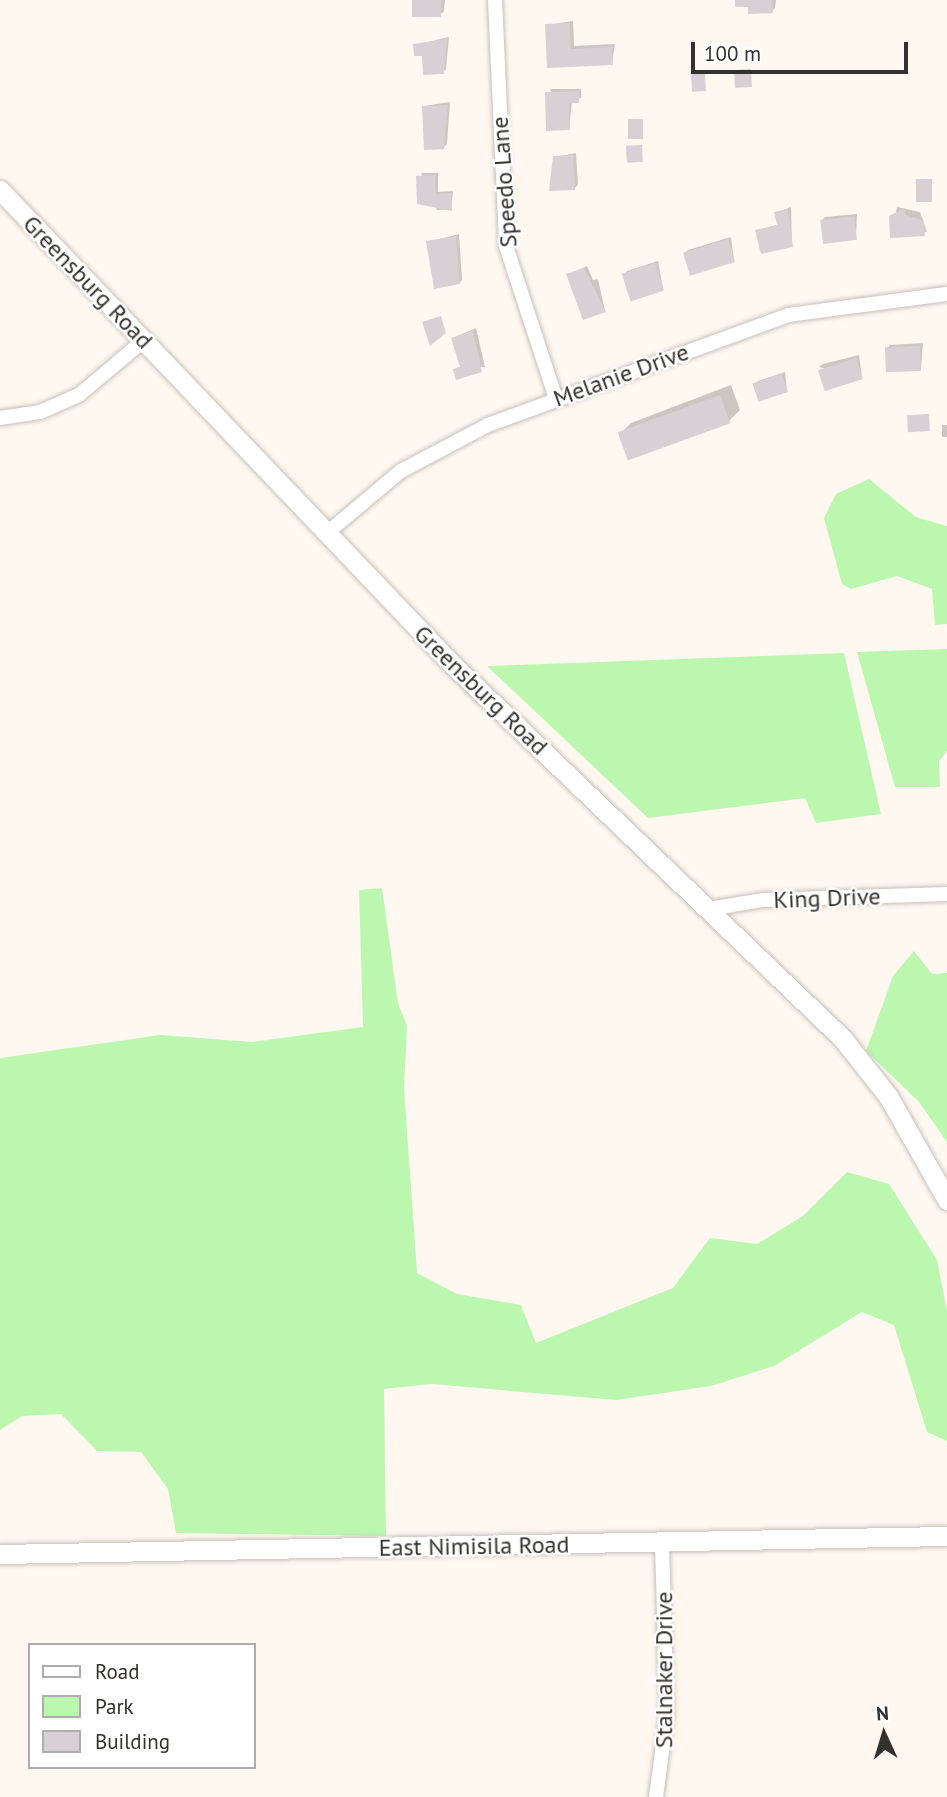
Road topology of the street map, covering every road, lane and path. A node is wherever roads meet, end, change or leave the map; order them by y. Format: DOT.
graph roads {
  1 [pos="495,0"];
  2 [pos="0,190"];
  3 [pos="947,294"];
  4 [pos="144,341"];
  5 [pos="556,399"];
  6 [pos="0,418"];
  7 [pos="327,533"];
  8 [pos="947,894"];
  9 [pos="709,909"];
  10 [pos="947,1199"];
  11 [pos="947,1536"];
  12 [pos="662,1543"];
  13 [pos="0,1554"];
  14 [pos="656,1797"];
  1 -- 5 [label="street, Speedo Lane"];
  2 -- 4 [label="main road, Greensburg Road"];
  3 -- 5 [label="street, Melanie Drive"];
  4 -- 6 [label="street"];
  4 -- 7 [label="main road, Greensburg Road"];
  5 -- 7 [label="street, Melanie Drive"];
  7 -- 9 [label="main road, Greensburg Road"];
  8 -- 9 [label="street, King Drive"];
  9 -- 10 [label="main road, Greensburg Road"];
  11 -- 12 [label="main road, East Nimisila Road"];
  12 -- 13 [label="main road, East Nimisila Road"];
  12 -- 14 [label="street, Stalnaker Drive"];
}
